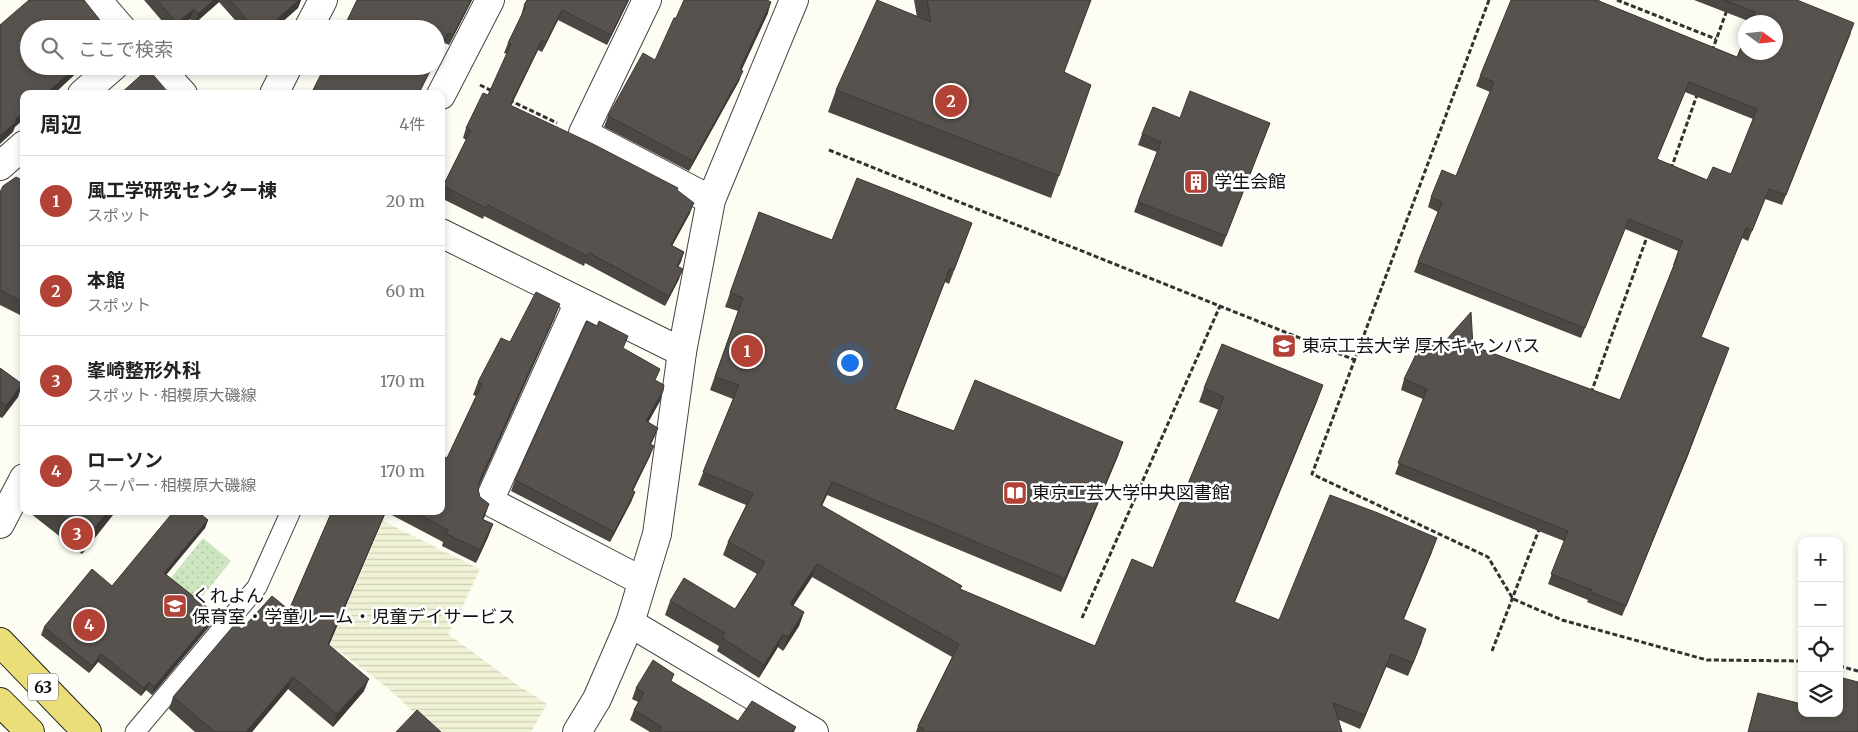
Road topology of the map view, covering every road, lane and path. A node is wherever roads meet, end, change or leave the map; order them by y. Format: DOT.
graph roads {
  1 [pos="96,0"];
  2 [pos="323,0"];
  3 [pos="490,0"];
  4 [pos="647,0"];
  5 [pos="794,0"];
  6 [pos="1489,0"];
  7 [pos="1617,0"];
  8 [pos="1728,8"];
  9 [pos="114,20"];
  10 [pos="313,20"];
  11 [pos="1716,40"];
  12 [pos="1710,58"];
  13 [pos="104,75"];
  14 [pos="165,75"];
  15 [pos="284,75"];
  16 [pos="447,84"];
  17 [pos="1700,86"];
  18 [pos="87,90"];
  19 [pos="179,90"];
  20 [pos="276,90"];
  21 [pos="497,94"];
  22 [pos="506,98"];
  23 [pos="583,133"];
  24 [pos="20,148"];
  25 [pos="829,150"];
  26 [pos="0,166"];
  27 [pos="1670,170"];
  28 [pos="711,200"];
  29 [pos="1651,226"];
  30 [pos="445,235"];
  31 [pos="579,302"];
  32 [pos="1220,306"];
  33 [pos="682,352"];
  34 [pos="1355,360"];
  35 [pos="1588,401"];
  36 [pos="20,486"];
  37 [pos="289,515"];
  38 [pos="1544,518"];
  39 [pos="0,524"];
  40 [pos="642,581"];
  41 [pos="1513,600"];
  42 [pos="1082,618"];
  43 [pos="630,623"];
  44 [pos="0,642"];
  45 [pos="1492,651"];
  46 [pos="1798,661"];
  47 [pos="1843,667"];
  48 [pos="1858,672"];
  49 [pos="0,702"];
  50 [pos="30,732"];
  51 [pos="87,732"];
  52 [pos="135,732"];
  53 [pos="577,732"];
  54 [pos="814,732"];
  1 -- 9 [label="street"];
  2 -- 10 [label="street"];
  3 -- 16 [label="street"];
  4 -- 23 [label="street"];
  5 -- 28 [label="street"];
  6 -- 34 [label="path"];
  7 -- 11 [label="path"];
  8 -- 11 [label="path"];
  11 -- 12 [label="path"];
  13 -- 18 [label="street"];
  14 -- 19 [label="street"];
  15 -- 20 [label="street"];
  16 -- 21 [label="path"];
  17 -- 27 [label="path"];
  22 -- 23 [label="path"];
  23 -- 28 [label="street"];
  24 -- 26 [label="street"];
  25 -- 32 [label="path"];
  28 -- 33 [label="street"];
  29 -- 35 [label="path"];
  30 -- 31 [label="street"];
  31 -- 33 [label="street"];
  31 -- 40 [label="street"];
  32 -- 34 [label="path"];
  32 -- 42 [label="path"];
  33 -- 40 [label="street"];
  34 -- 41 [label="path"];
  36 -- 39 [label="street"];
  37 -- 52 [label="lane"];
  38 -- 41 [label="path"];
  40 -- 43 [label="street"];
  41 -- 45 [label="path"];
  41 -- 46 [label="path"];
  43 -- 53 [label="street"];
  43 -- 54 [label="street"];
  44 -- 51 [label="main road, 63"];
  47 -- 48 [label="path"];
  49 -- 50 [label="main road, 63"];
}
